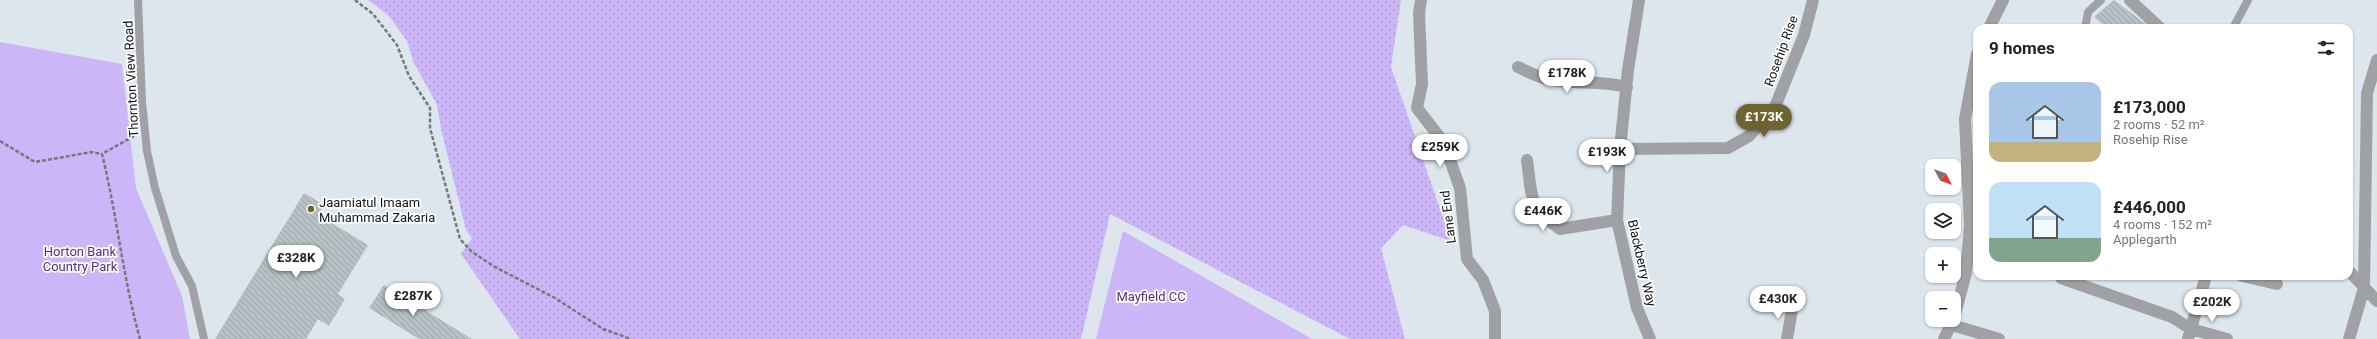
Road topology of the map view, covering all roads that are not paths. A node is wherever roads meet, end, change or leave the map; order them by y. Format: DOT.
graph roads {
  1 [pos="138,0"];
  2 [pos="1422,0"];
  3 [pos="1639,0"];
  4 [pos="1813,0"];
  5 [pos="2003,0"];
  6 [pos="2101,0"];
  7 [pos="2130,0"];
  8 [pos="2248,0"];
  9 [pos="1991,24"];
  10 [pos="2086,24"];
  11 [pos="2156,24"];
  12 [pos="2235,24"];
  13 [pos="2377,60"];
  14 [pos="1518,67"];
  15 [pos="1973,76"];
  16 [pos="1627,87"];
  17 [pos="1620,149"];
  18 [pos="1527,160"];
  19 [pos="2371,175"];
  20 [pos="1973,188"];
  21 [pos="1617,220"];
  22 [pos="2353,276"];
  23 [pos="2067,280"];
  24 [pos="2205,280"];
  25 [pos="2260,280"];
  26 [pos="2277,284"];
  27 [pos="2364,288"];
  28 [pos="1961,291"];
  29 [pos="2377,301"];
  30 [pos="1792,304"];
  31 [pos="1961,324"];
  32 [pos="1950,327"];
  33 [pos="2190,334"];
  34 [pos="204,339"];
  35 [pos="1494,339"];
  36 [pos="1650,339"];
  37 [pos="1787,339"];
  38 [pos="1944,339"];
  39 [pos="2000,339"];
  40 [pos="2227,339"];
  41 [pos="2349,339"];
  1 -- 34 [label="lane, Thornton View Road"];
  2 -- 35 [label="street, Lane End"];
  3 -- 16 [label="street, Blackberry Way"];
  4 -- 17 [label="street, Rosehip Rise"];
  5 -- 9 [label="street"];
  6 -- 10 [label="lane"];
  7 -- 11 [label="street"];
  8 -- 12 [label="lane"];
  13 -- 19 [label="street"];
  14 -- 16 [label="street"];
  15 -- 20 [label="street"];
  16 -- 17 [label="street, Blackberry Way"];
  17 -- 21 [label="street, Blackberry Way"];
  18 -- 21 [label="street"];
  19 -- 27 [label="street"];
  20 -- 28 [label="street"];
  21 -- 36 [label="street, Blackberry Way"];
  22 -- 27 [label="street"];
  23 -- 33 [label="street"];
  24 -- 33 [label="street"];
  25 -- 26 [label="street"];
  27 -- 29 [label="street"];
  27 -- 41 [label="street"];
  30 -- 37 [label="street"];
  31 -- 39 [label="street"];
  32 -- 38 [label="street"];
  33 -- 40 [label="street"];
}
